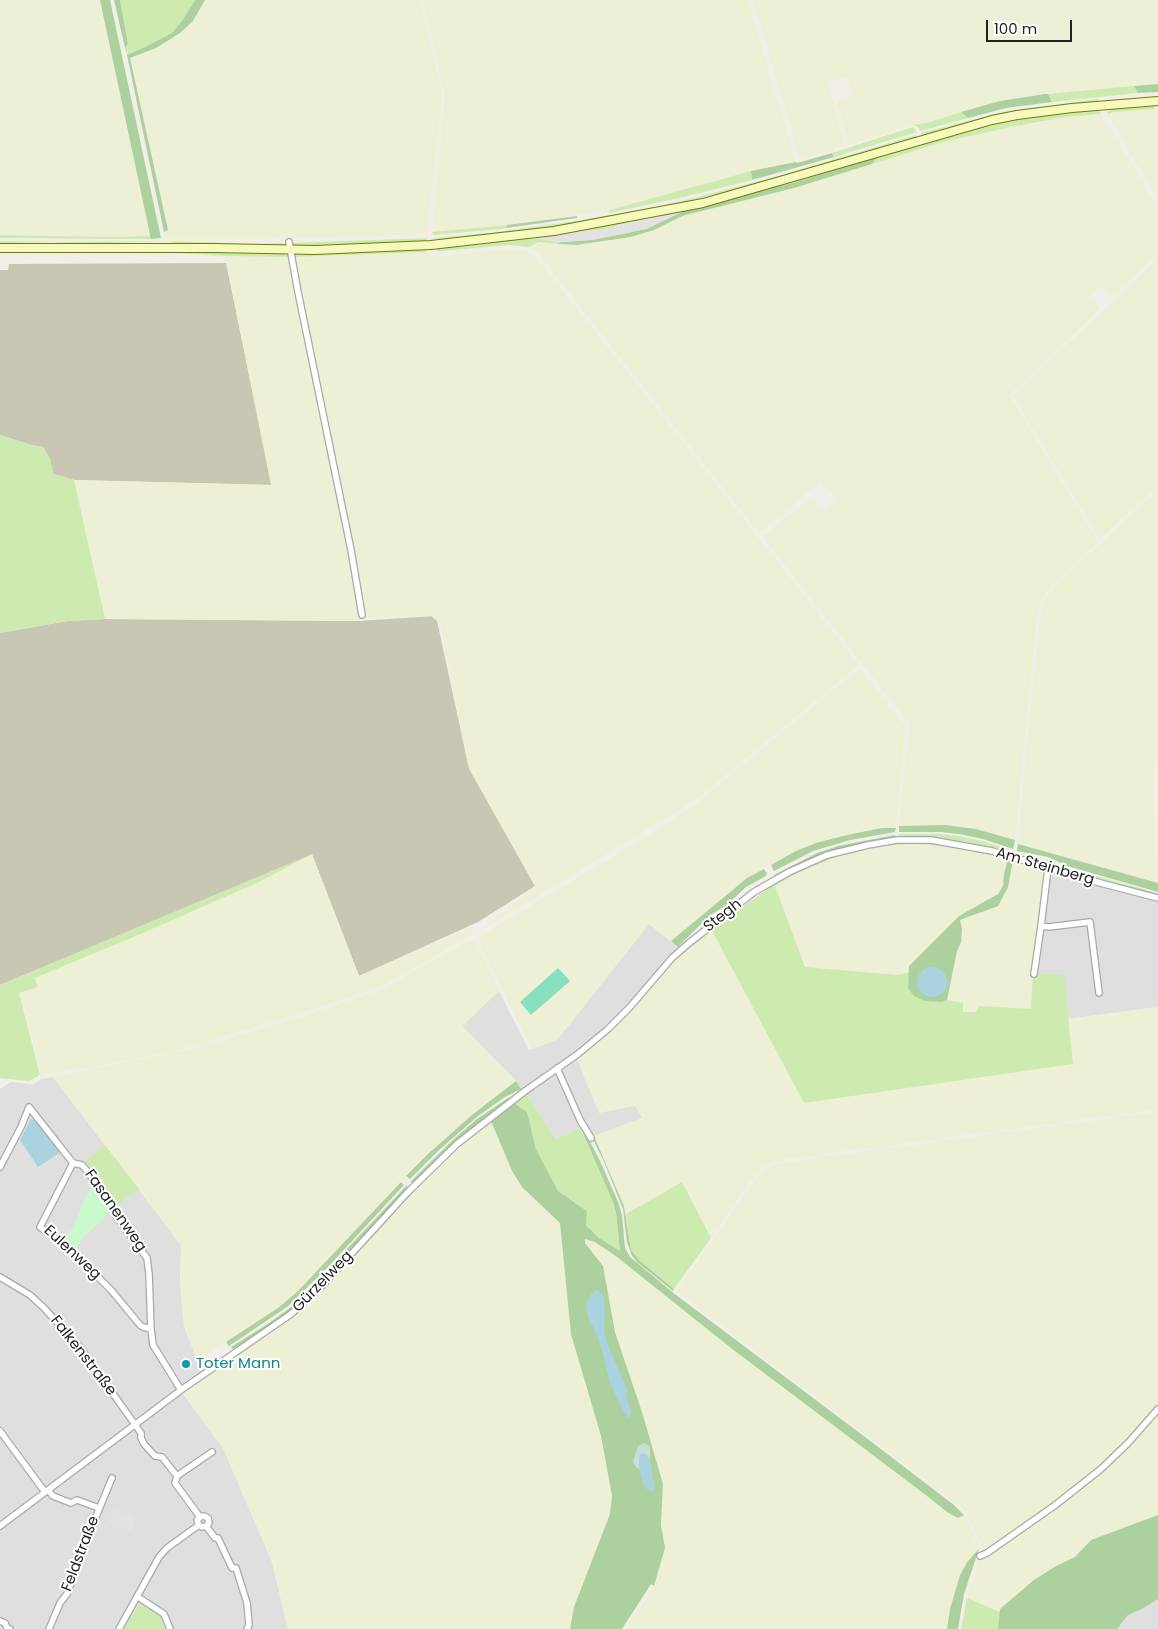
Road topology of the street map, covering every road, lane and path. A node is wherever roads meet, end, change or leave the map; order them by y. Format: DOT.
graph roads {
  1 [pos="1158,101"];
  2 [pos="290,246"];
  3 [pos="0,248"];
  4 [pos="362,615"];
  5 [pos="930,840"];
  6 [pos="1048,868"];
  7 [pos="1158,898"];
  8 [pos="1041,926"];
  9 [pos="1034,974"];
  10 [pos="1099,993"];
  11 [pos="557,1068"];
  12 [pos="483,1124"];
  13 [pos="591,1138"];
  14 [pos="74,1163"];
  15 [pos="0,1167"];
  16 [pos="0,1277"];
  17 [pos="151,1329"];
  18 [pos="181,1390"];
  19 [pos="1158,1409"];
  20 [pos="135,1425"];
  21 [pos="0,1431"];
  22 [pos="212,1452"];
  23 [pos="177,1476"];
  24 [pos="112,1478"];
  25 [pos="46,1491"];
  26 [pos="99,1508"];
  27 [pos="200,1516"];
  28 [pos="199,1525"];
  29 [pos="0,1526"];
  30 [pos="206,1526"];
  31 [pos="980,1556"];
  32 [pos="138,1597"];
  33 [pos="0,1621"];
  34 [pos="10,1629"];
  35 [pos="49,1629"];
  36 [pos="119,1629"];
  37 [pos="170,1629"];
  38 [pos="247,1629"];
  1 -- 2 [label="main road"];
  2 -- 3 [label="main road"];
  2 -- 4 [label="street"];
  5 -- 6 [label="street, Am Steinberg"];
  5 -- 11 [label="street, Stegh"];
  6 -- 7 [label="street, Am Steinberg"];
  6 -- 8 [label="street"];
  8 -- 9 [label="street"];
  8 -- 10 [label="street"];
  11 -- 12 [label="street, Stegh"];
  11 -- 13 [label="street"];
  12 -- 18 [label="street, Gürzelweg"];
  14 -- 15 [label="street, Fasanenweg"];
  14 -- 17 [label="street, Fasanenweg"];
  14 -- 17 [label="street, Eulenweg"];
  16 -- 20 [label="street, Falkenstraße"];
  17 -- 18 [label="street, Fasanenweg"];
  18 -- 20 [label="street, Gürzelweg"];
  19 -- 31 [label="street"];
  20 -- 23 [label="street, Falkenstraße"];
  20 -- 25 [label="street, Gürzelweg"];
  21 -- 25 [label="street"];
  22 -- 23 [label="street"];
  23 -- 27 [label="street, Falkenstraße"];
  24 -- 26 [label="street, Feldstraße"];
  25 -- 26 [label="street"];
  25 -- 29 [label="street, Gürzelweg"];
  26 -- 35 [label="street, Feldstraße"];
  27 -- 28 [label="street"];
  27 -- 30 [label="street"];
  28 -- 30 [label="street"];
  28 -- 32 [label="street"];
  30 -- 38 [label="street"];
  32 -- 36 [label="street"];
  32 -- 37 [label="street"];
  33 -- 34 [label="street"];
}
